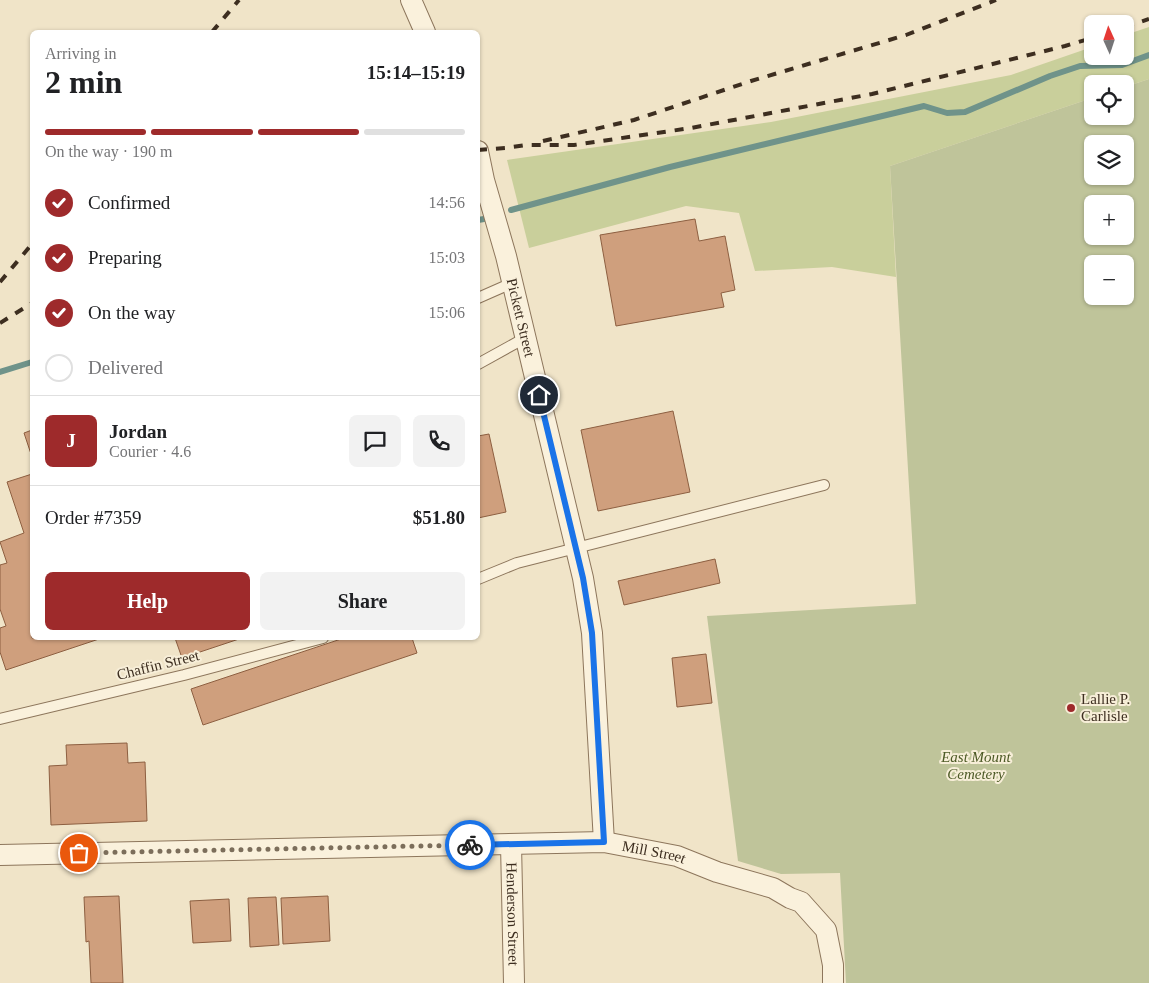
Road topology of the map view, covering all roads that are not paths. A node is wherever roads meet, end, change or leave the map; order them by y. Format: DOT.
graph roads {
  1 [pos="410,0"];
  2 [pos="425,30"];
  3 [pos="480,161"];
  4 [pos="512,282"];
  5 [pos="480,297"];
  6 [pos="525,338"];
  7 [pos="480,363"];
  8 [pos="824,485"];
  9 [pos="576,548"];
  10 [pos="480,578"];
  11 [pos="315,640"];
  12 [pos="0,718"];
  13 [pos="604,842"];
  14 [pos="511,844"];
  15 [pos="0,855"];
  16 [pos="514,983"];
  17 [pos="834,983"];
  1 -- 2 [label="street"];
  3 -- 4 [label="street, Pickett Street"];
  4 -- 5 [label="lane"];
  4 -- 6 [label="street, Pickett Street"];
  6 -- 7 [label="lane"];
  6 -- 9 [label="street, Pickett Street"];
  8 -- 9 [label="lane"];
  9 -- 10 [label="lane"];
  9 -- 13 [label="street, Pickett Street"];
  11 -- 12 [label="lane, Chaffin Street"];
  13 -- 14 [label="street, Mill Street"];
  13 -- 17 [label="street, Mill Street"];
  14 -- 15 [label="street, Mill Street"];
  14 -- 16 [label="street, Henderson Street"];
}
